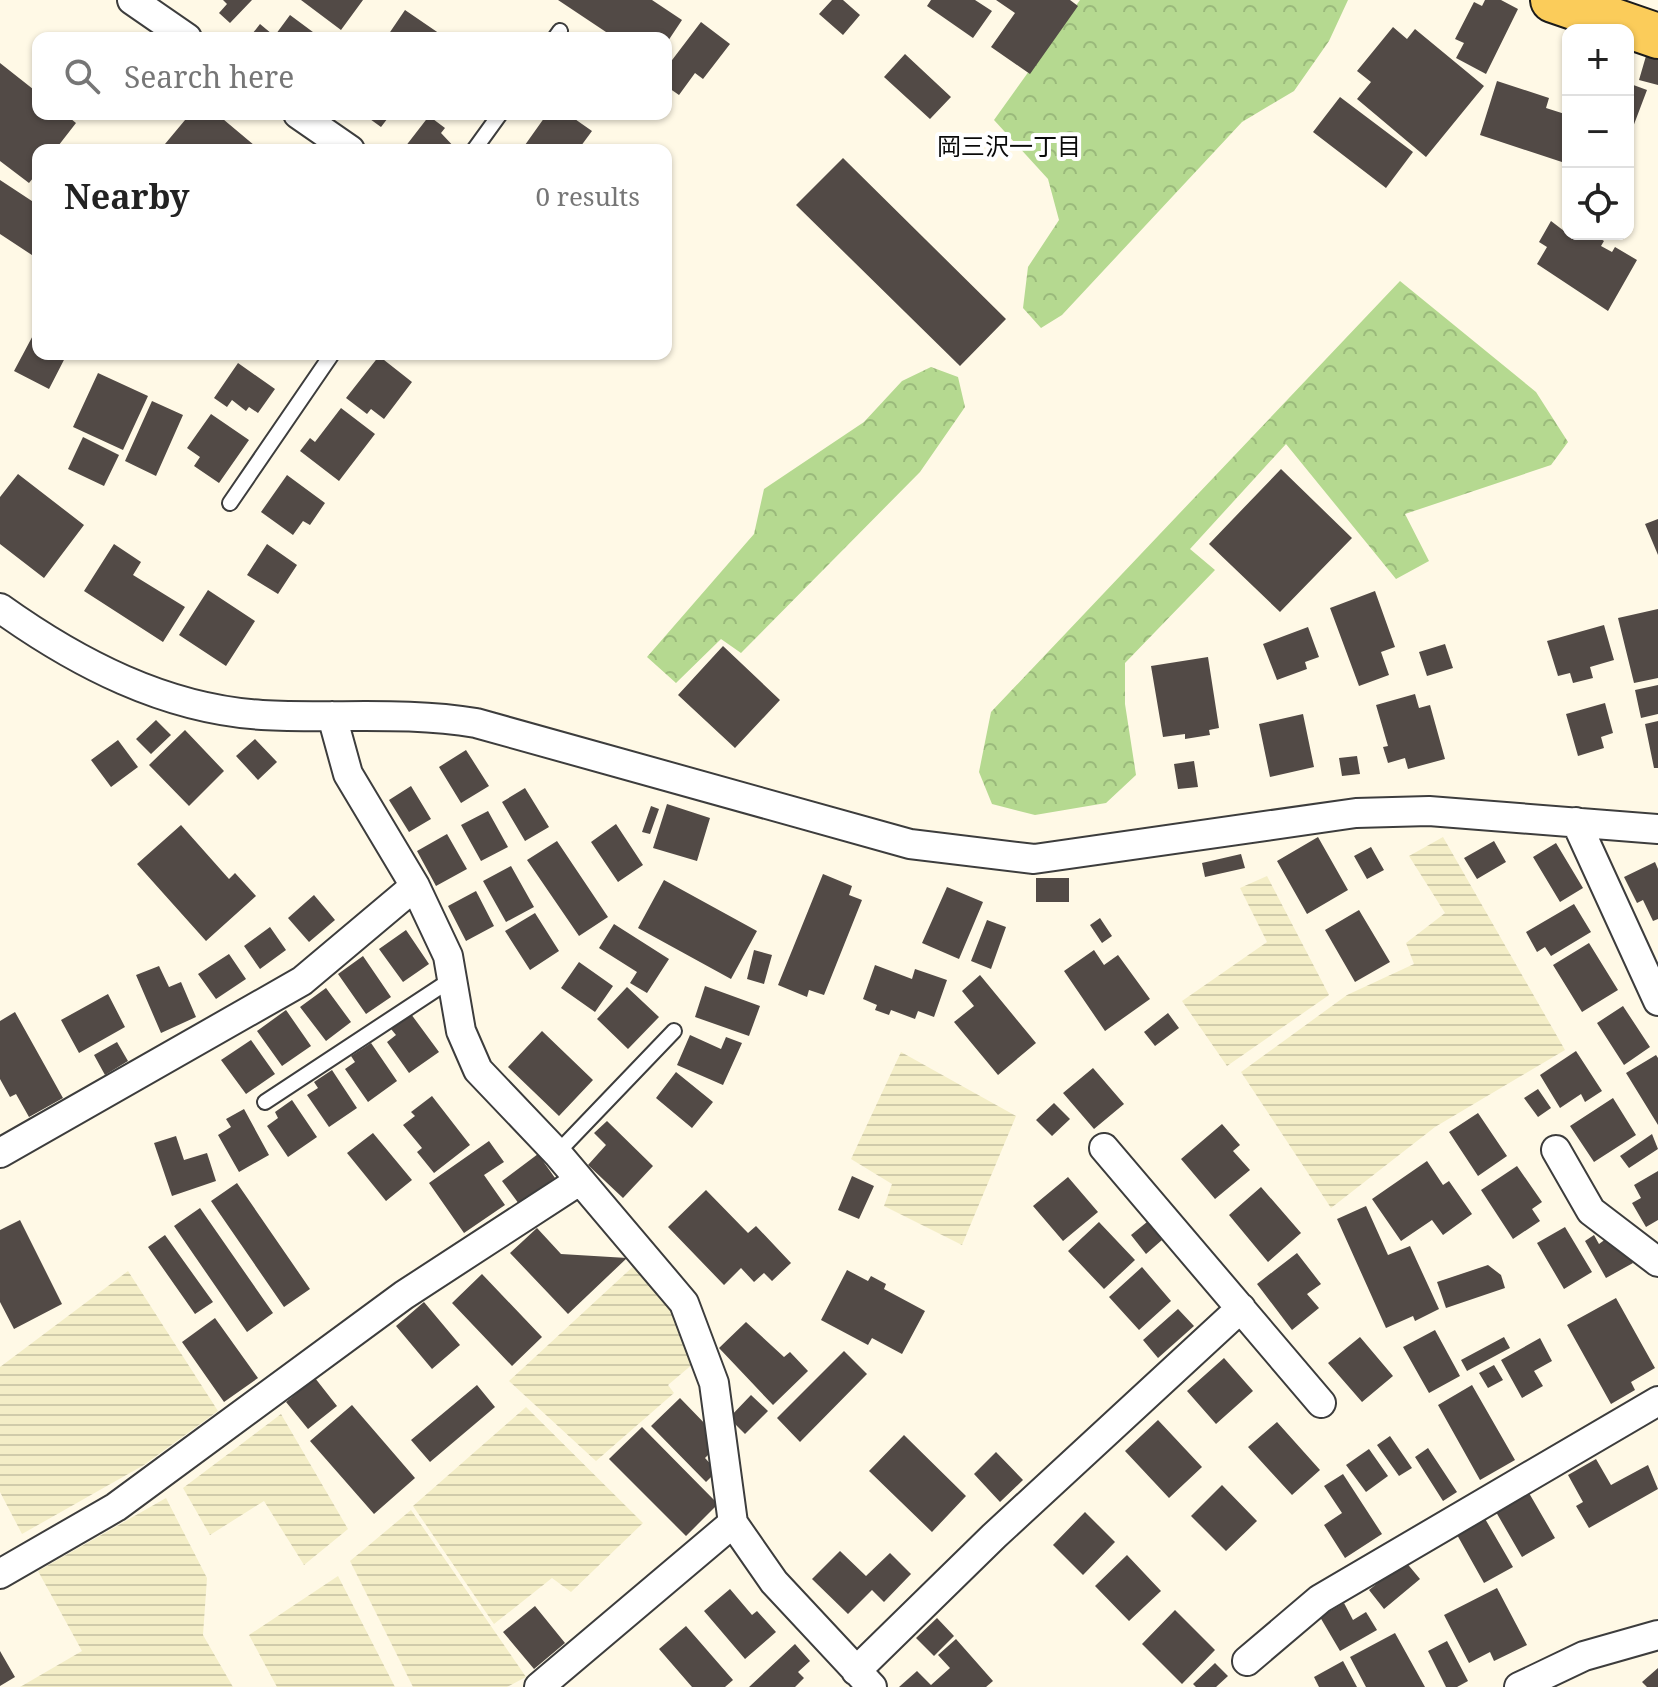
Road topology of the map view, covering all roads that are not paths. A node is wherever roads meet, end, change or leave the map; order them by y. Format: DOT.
graph roads {
  1 [pos="132,0"];
  2 [pos="1553,0"];
  3 [pos="178,32"];
  4 [pos="1658,36"];
  5 [pos="307,120"];
  6 [pos="496,120"];
  7 [pos="341,144"];
  8 [pos="478,144"];
  9 [pos="328,360"];
  10 [pos="230,503"];
  11 [pos="0,608"];
  12 [pos="332,716"];
  13 [pos="1576,822"];
  14 [pos="1658,829"];
  15 [pos="415,886"];
  16 [pos="452,979"];
  17 [pos="1658,1001"];
  18 [pos="674,1031"];
  19 [pos="265,1102"];
  20 [pos="1104,1148"];
  21 [pos="1556,1150"];
  22 [pos="0,1153"];
  23 [pos="557,1153"];
  24 [pos="579,1181"];
  25 [pos="1658,1262"];
  26 [pos="1241,1308"];
  27 [pos="1658,1401"];
  28 [pos="1321,1403"];
  29 [pos="733,1523"];
  30 [pos="0,1574"];
  31 [pos="1658,1635"];
  32 [pos="1247,1661"];
  33 [pos="864,1679"];
  34 [pos="539,1687"];
  35 [pos="1519,1687"];
  1 -- 3 [label="street"];
  2 -- 4 [label="main road"];
  5 -- 7 [label="street"];
  6 -- 8 [label="lane"];
  9 -- 10 [label="lane"];
  11 -- 12 [label="street"];
  12 -- 13 [label="street"];
  12 -- 15 [label="street"];
  13 -- 14 [label="street"];
  13 -- 17 [label="street"];
  15 -- 16 [label="street"];
  15 -- 22 [label="street"];
  16 -- 19 [label="lane"];
  16 -- 23 [label="street"];
  18 -- 23 [label="lane"];
  20 -- 26 [label="street"];
  21 -- 25 [label="street"];
  23 -- 24 [label="street"];
  24 -- 29 [label="street"];
  24 -- 30 [label="street"];
  26 -- 28 [label="street"];
  26 -- 33 [label="street"];
  27 -- 32 [label="street"];
  29 -- 33 [label="street"];
  29 -- 34 [label="street"];
  31 -- 35 [label="street"];
}
